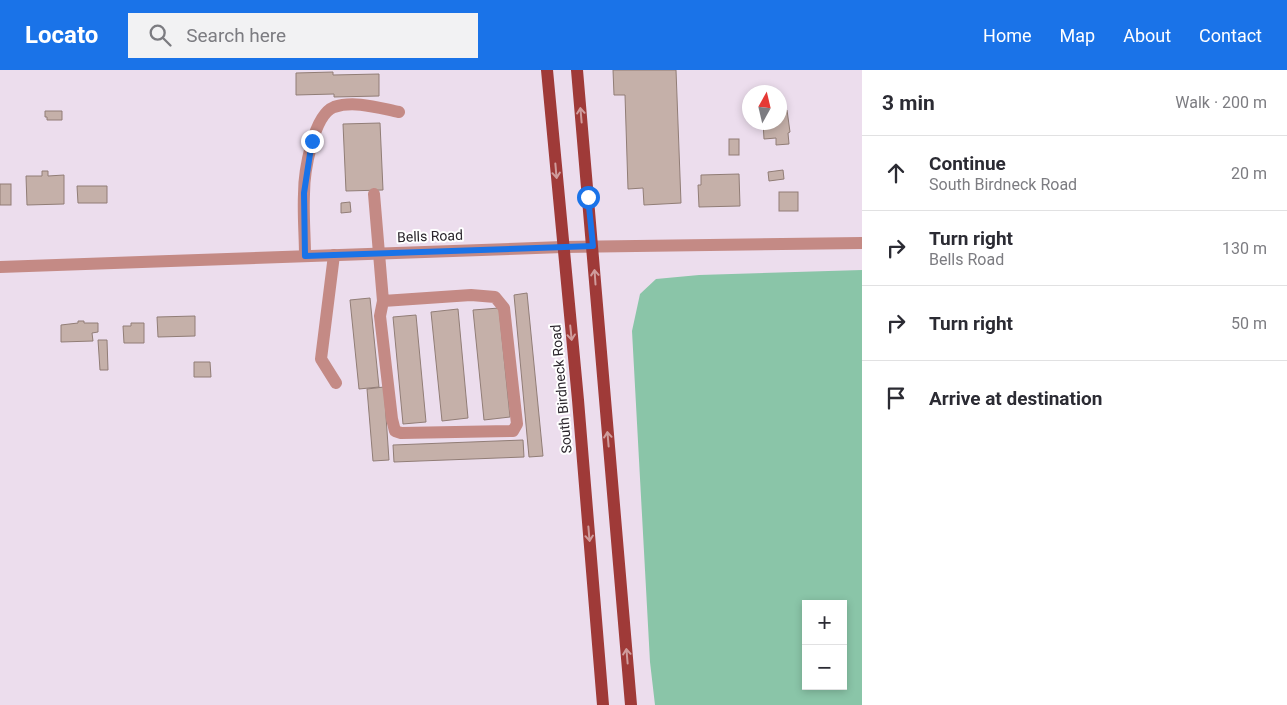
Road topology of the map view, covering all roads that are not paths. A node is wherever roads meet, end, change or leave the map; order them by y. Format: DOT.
graph roads {
  1 [pos="548,70"];
  2 [pos="577,70"];
  3 [pos="399,112"];
  4 [pos="374,194"];
  5 [pos="862,243"];
  6 [pos="593,246"];
  7 [pos="563,247"];
  8 [pos="380,253"];
  9 [pos="334,255"];
  10 [pos="305,256"];
  11 [pos="0,267"];
  12 [pos="384,301"];
  13 [pos="336,383"];
  14 [pos="604,705"];
  15 [pos="631,705"];
  1 -- 7 [label="main road, South Birdneck Road, one-way"];
  6 -- 2 [label="main road, one-way"];
  3 -- 10 [label="street"];
  4 -- 8 [label="street"];
  5 -- 6 [label="street, Bells Road"];
  6 -- 7 [label="street, Bells Road"];
  15 -- 6 [label="main road, one-way"];
  7 -- 8 [label="street, Bells Road"];
  7 -- 14 [label="main road, South Birdneck Road, one-way"];
  8 -- 9 [label="street, Bells Road"];
  8 -- 12 [label="street"];
  9 -- 10 [label="street, Bells Road"];
  9 -- 13 [label="street"];
  10 -- 11 [label="street, Bells Road"];
  12 -- 12 [label="street"];
}
